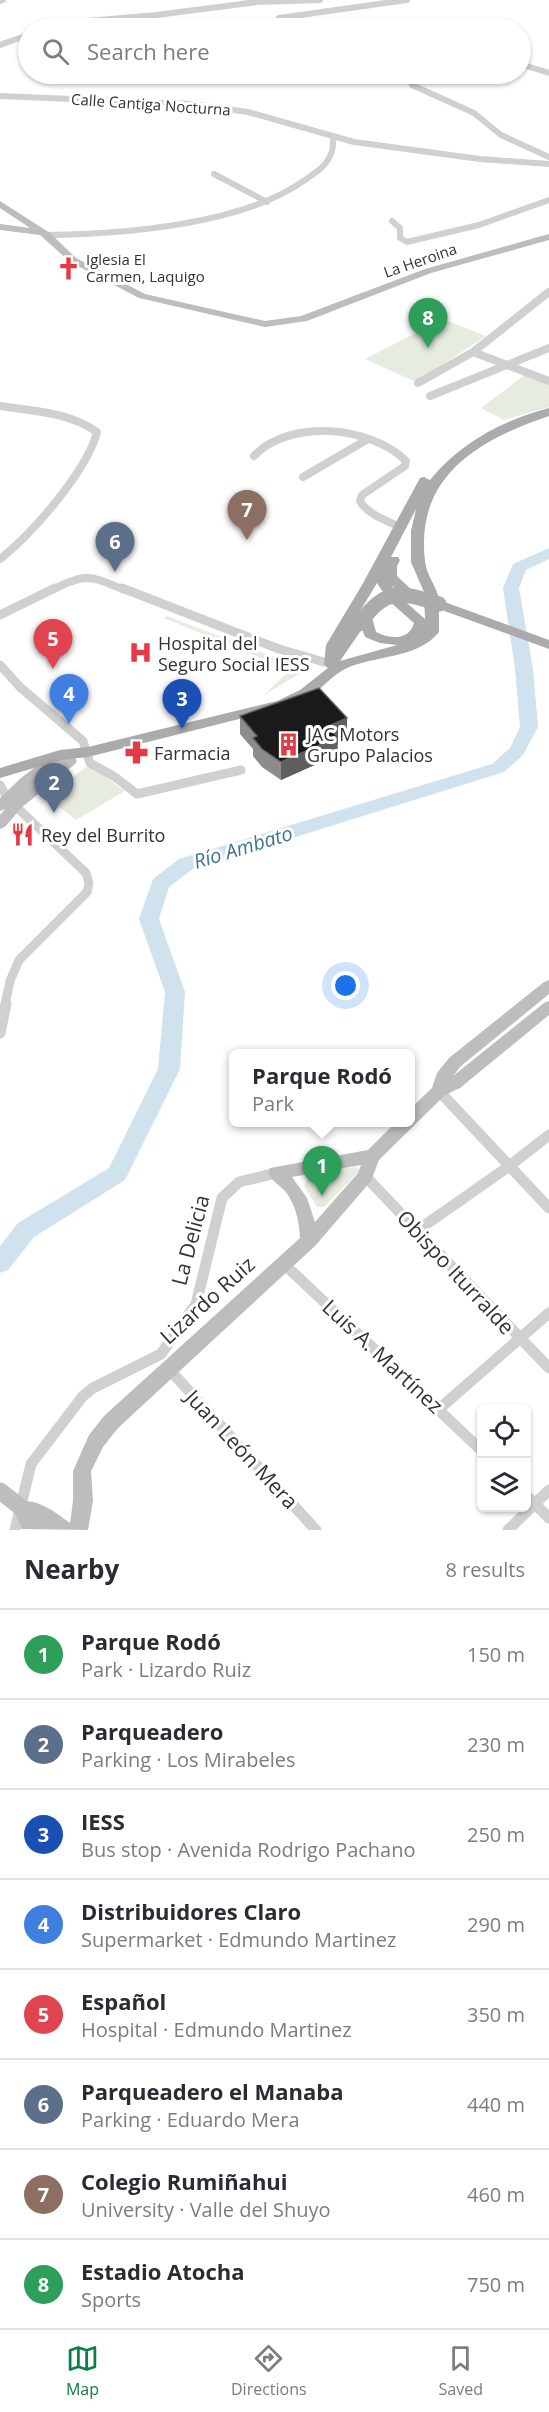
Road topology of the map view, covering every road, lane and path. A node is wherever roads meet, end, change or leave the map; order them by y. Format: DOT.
graph roads {
  1 [pos="320,0"];
  2 [pos="407,0"];
  3 [pos="279,1"];
  4 [pos="117,18"];
  5 [pos="279,18"];
  6 [pos="18,39"];
  7 [pos="0,45"];
  8 [pos="531,67"];
  9 [pos="549,73"];
  10 [pos="412,85"];
  11 [pos="0,96"];
  12 [pos="333,137"];
  13 [pos="549,156"];
  14 [pos="549,164"];
  15 [pos="214,174"];
  16 [pos="549,200"];
  17 [pos="267,202"];
  18 [pos="0,204"];
  19 [pos="392,221"];
  20 [pos="0,227"];
  21 [pos="44,233"];
  22 [pos="549,237"];
  23 [pos="549,292"];
  24 [pos="549,348"];
  25 [pos="473,352"];
  26 [pos="510,365"];
  27 [pos="549,381"];
  28 [pos="418,383"];
  29 [pos="430,396"];
  30 [pos="0,406"];
  31 [pos="549,410"];
  32 [pos="369,439"];
  33 [pos="254,456"];
  34 [pos="303,477"];
  35 [pos="422,509"];
  36 [pos="401,533"];
  37 [pos="0,559"];
  38 [pos="380,566"];
  39 [pos="408,593"];
  40 [pos="439,604"];
  41 [pos="0,615"];
  42 [pos="363,622"];
  43 [pos="549,645"];
  44 [pos="0,665"];
  45 [pos="334,666"];
  46 [pos="88,753"];
  47 [pos="65,758"];
  48 [pos="241,770"];
  49 [pos="0,773"];
  50 [pos="5,795"];
  51 [pos="0,824"];
  52 [pos="549,986"];
  53 [pos="549,1007"];
  54 [pos="0,1033"];
  55 [pos="439,1091"];
  56 [pos="415,1115"];
  57 [pos="401,1127"];
  58 [pos="549,1135"];
  59 [pos="372,1156"];
  60 [pos="508,1167"];
  61 [pos="276,1173"];
  62 [pos="365,1176"];
  63 [pos="549,1208"];
  64 [pos="418,1230"];
  65 [pos="309,1241"];
  66 [pos="283,1263"];
  67 [pos="549,1313"];
  68 [pos="519,1339"];
  69 [pos="168,1368"];
  70 [pos="549,1368"];
  71 [pos="439,1409"];
  72 [pos="477,1446"];
  73 [pos="549,1490"];
  74 [pos="0,1491"];
  75 [pos="531,1500"];
  76 [pos="522,1512"];
  77 [pos="549,1518"];
  78 [pos="83,1519"];
  79 [pos="41,1523"];
  80 [pos="15,1530"];
  81 [pos="64,1530"];
  82 [pos="316,1530"];
  83 [pos="508,1530"];
  1 -- 3 [label="street"];
  2 -- 5 [label="street"];
  3 -- 4 [label="street"];
  6 -- 7 [label="street"];
  8 -- 9 [label="street"];
  10 -- 13 [label="street"];
  11 -- 12 [label="street, Calle Cantiga Nocturna"];
  12 -- 14 [label="street, Calle Cantiga Nocturna"];
  12 -- 17 [label="street"];
  15 -- 17 [label="street"];
  16 -- 19 [label="street"];
  17 -- 21 [label="street"];
  18 -- 21 [label="main road, La Heroina"];
  20 -- 21 [label="main road"];
  21 -- 22 [label="main road, La Heroina"];
  23 -- 25 [label="street"];
  24 -- 26 [label="street"];
  25 -- 26 [label="street"];
  25 -- 28 [label="street"];
  26 -- 27 [label="street"];
  26 -- 29 [label="street"];
  30 -- 37 [label="street"];
  31 -- 35 [label="main road"];
  31 -- 36 [label="main road"];
  32 -- 33 [label="street"];
  32 -- 34 [label="street"];
  32 -- 36 [label="street"];
  35 -- 36 [label="main road"];
  35 -- 45 [label="main road"];
  36 -- 38 [label="main road"];
  36 -- 39 [label="main road"];
  38 -- 42 [label="main road"];
  38 -- 45 [label="main road"];
  39 -- 40 [label="main road, bridge"];
  39 -- 42 [label="main road, bridge"];
  40 -- 42 [label="main road, bridge"];
  40 -- 43 [label="main road"];
  41 -- 45 [label="street"];
  42 -- 45 [label="main road"];
  44 -- 46 [label="street"];
  45 -- 46 [label="main road"];
  46 -- 47 [label="main road"];
  46 -- 48 [label="street"];
  47 -- 49 [label="main road"];
  47 -- 50 [label="main road"];
  47 -- 50 [label="main road"];
  50 -- 51 [label="main road"];
  50 -- 54 [label="street"];
  52 -- 55 [label="main road"];
  53 -- 55 [label="main road"];
  55 -- 56 [label="main road"];
  55 -- 60 [label="street"];
  57 -- 59 [label="main road, Lizardo Ruiz"];
  58 -- 60 [label="street"];
  59 -- 61 [label="main road, La Delicia"];
  59 -- 62 [label="main road, Lizardo Ruiz"];
  60 -- 63 [label="street"];
  60 -- 64 [label="street"];
  61 -- 65 [label="main road"];
  61 -- 80 [label="street, La Delicia"];
  62 -- 64 [label="street, Obispo Iturralde"];
  62 -- 65 [label="main road, Lizardo Ruiz"];
  64 -- 68 [label="street, Obispo Iturralde"];
  65 -- 66 [label="main road, Lizardo Ruiz"];
  66 -- 69 [label="main road, Lizardo Ruiz"];
  66 -- 71 [label="street, Luis A. Martínez"];
  67 -- 68 [label="street"];
  68 -- 70 [label="street, Obispo Iturralde"];
  68 -- 71 [label="street"];
  69 -- 78 [label="main road, Lizardo Ruiz"];
  69 -- 82 [label="street, Juan León Mera"];
  71 -- 72 [label="street, Luis A. Martínez"];
  73 -- 75 [label="street"];
  74 -- 79 [label="main road, bridge"];
  75 -- 77 [label="street"];
  76 -- 83 [label="street"];
  78 -- 79 [label="main road"];
  79 -- 81 [label="main road"];
}
